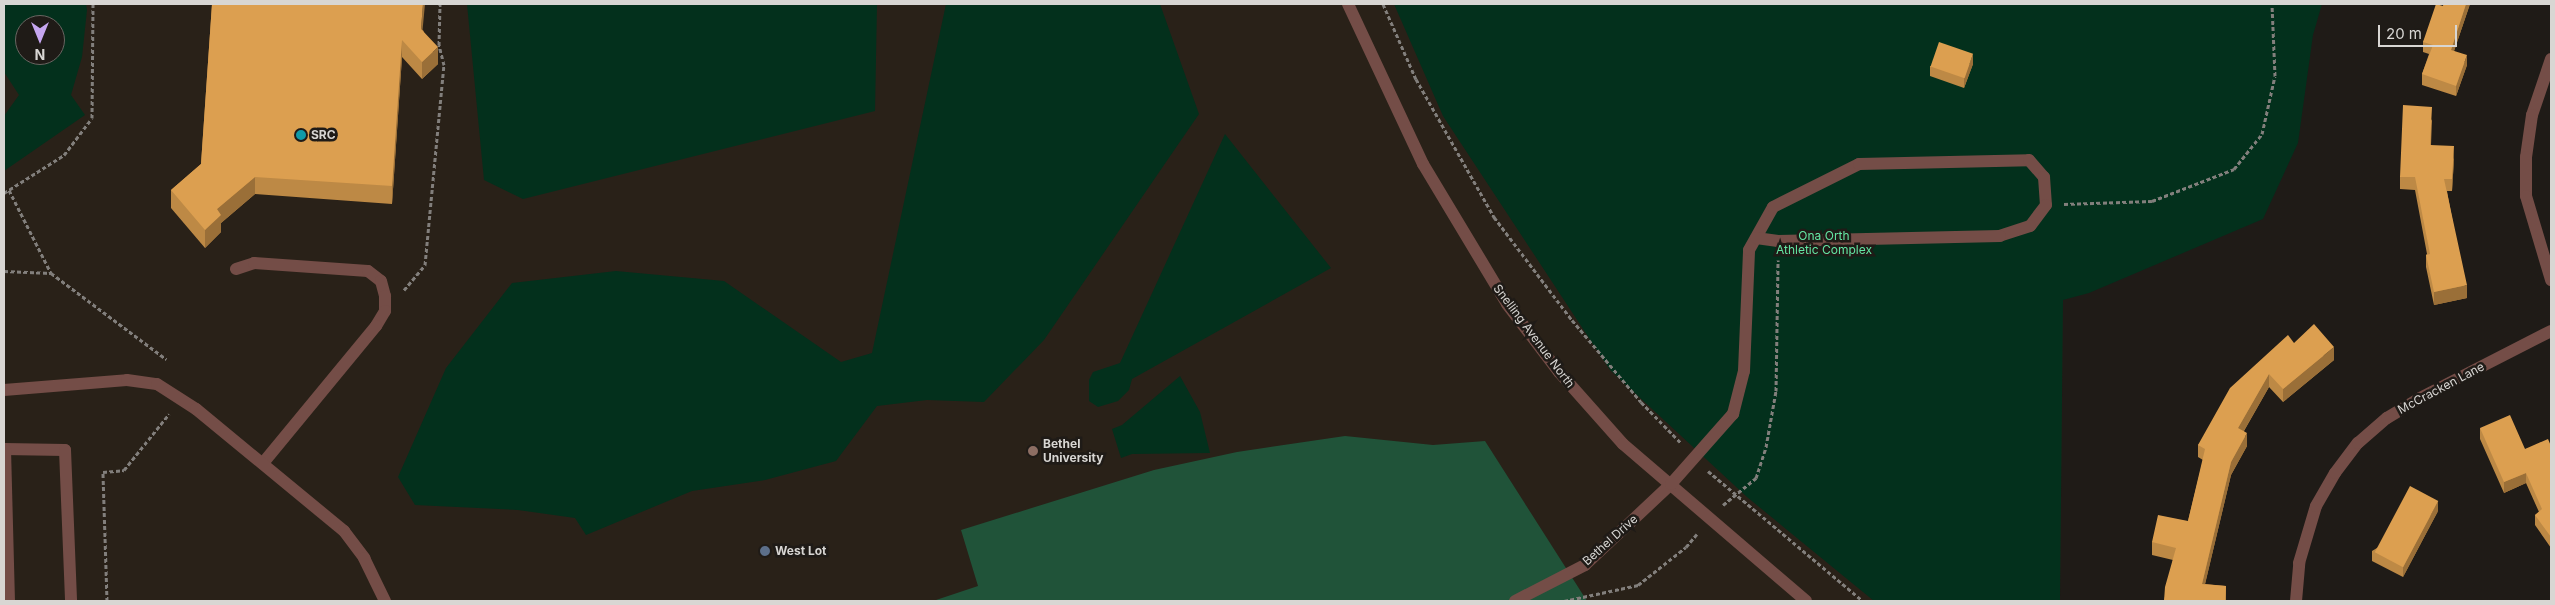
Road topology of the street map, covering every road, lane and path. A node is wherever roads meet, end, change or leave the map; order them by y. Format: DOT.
graph roads {
  1 [pos="93,4"];
  2 [pos="440,4"];
  3 [pos="1348,4"];
  4 [pos="1383,4"];
  5 [pos="2272,4"];
  6 [pos="2551,60"];
  7 [pos="10,190"];
  8 [pos="4,193"];
  9 [pos="2046,205"];
  10 [pos="1756,238"];
  11 [pos="1778,241"];
  12 [pos="236,269"];
  13 [pos="4,271"];
  14 [pos="51,273"];
  15 [pos="2551,280"];
  16 [pos="385,311"];
  17 [pos="2551,331"];
  18 [pos="166,359"];
  19 [pos="4,390"];
  20 [pos="181,399"];
  21 [pos="1676,437"];
  22 [pos="4,450"];
  23 [pos="263,463"];
  24 [pos="1671,484"];
  25 [pos="1686,547"];
  26 [pos="9,601"];
  27 [pos="71,601"];
  28 [pos="107,601"];
  29 [pos="385,601"];
  30 [pos="1516,601"];
  31 [pos="1564,601"];
  32 [pos="1806,601"];
  33 [pos="1863,601"];
  34 [pos="2296,601"];
  1 -- 7 [label="path"];
  2 -- 16 [label="path"];
  3 -- 24 [label="street, Snelling Avenue North"];
  4 -- 21 [label="path"];
  5 -- 9 [label="path"];
  6 -- 15 [label="street"];
  7 -- 8 [label="path"];
  7 -- 14 [label="path"];
  9 -- 10 [label="street, Bethel Drive"];
  9 -- 11 [label="street"];
  10 -- 11 [label="street"];
  10 -- 24 [label="street, Bethel Drive"];
  11 -- 33 [label="path"];
  12 -- 16 [label="street"];
  13 -- 14 [label="path"];
  14 -- 18 [label="path"];
  16 -- 23 [label="street"];
  17 -- 34 [label="street, McCracken Lane"];
  19 -- 20 [label="street"];
  20 -- 23 [label="street"];
  20 -- 28 [label="path"];
  22 -- 26 [label="street"];
  22 -- 27 [label="street"];
  23 -- 29 [label="street"];
  24 -- 30 [label="street, Bethel Drive"];
  24 -- 32 [label="street, Snelling Avenue North"];
  25 -- 31 [label="path"];
}
